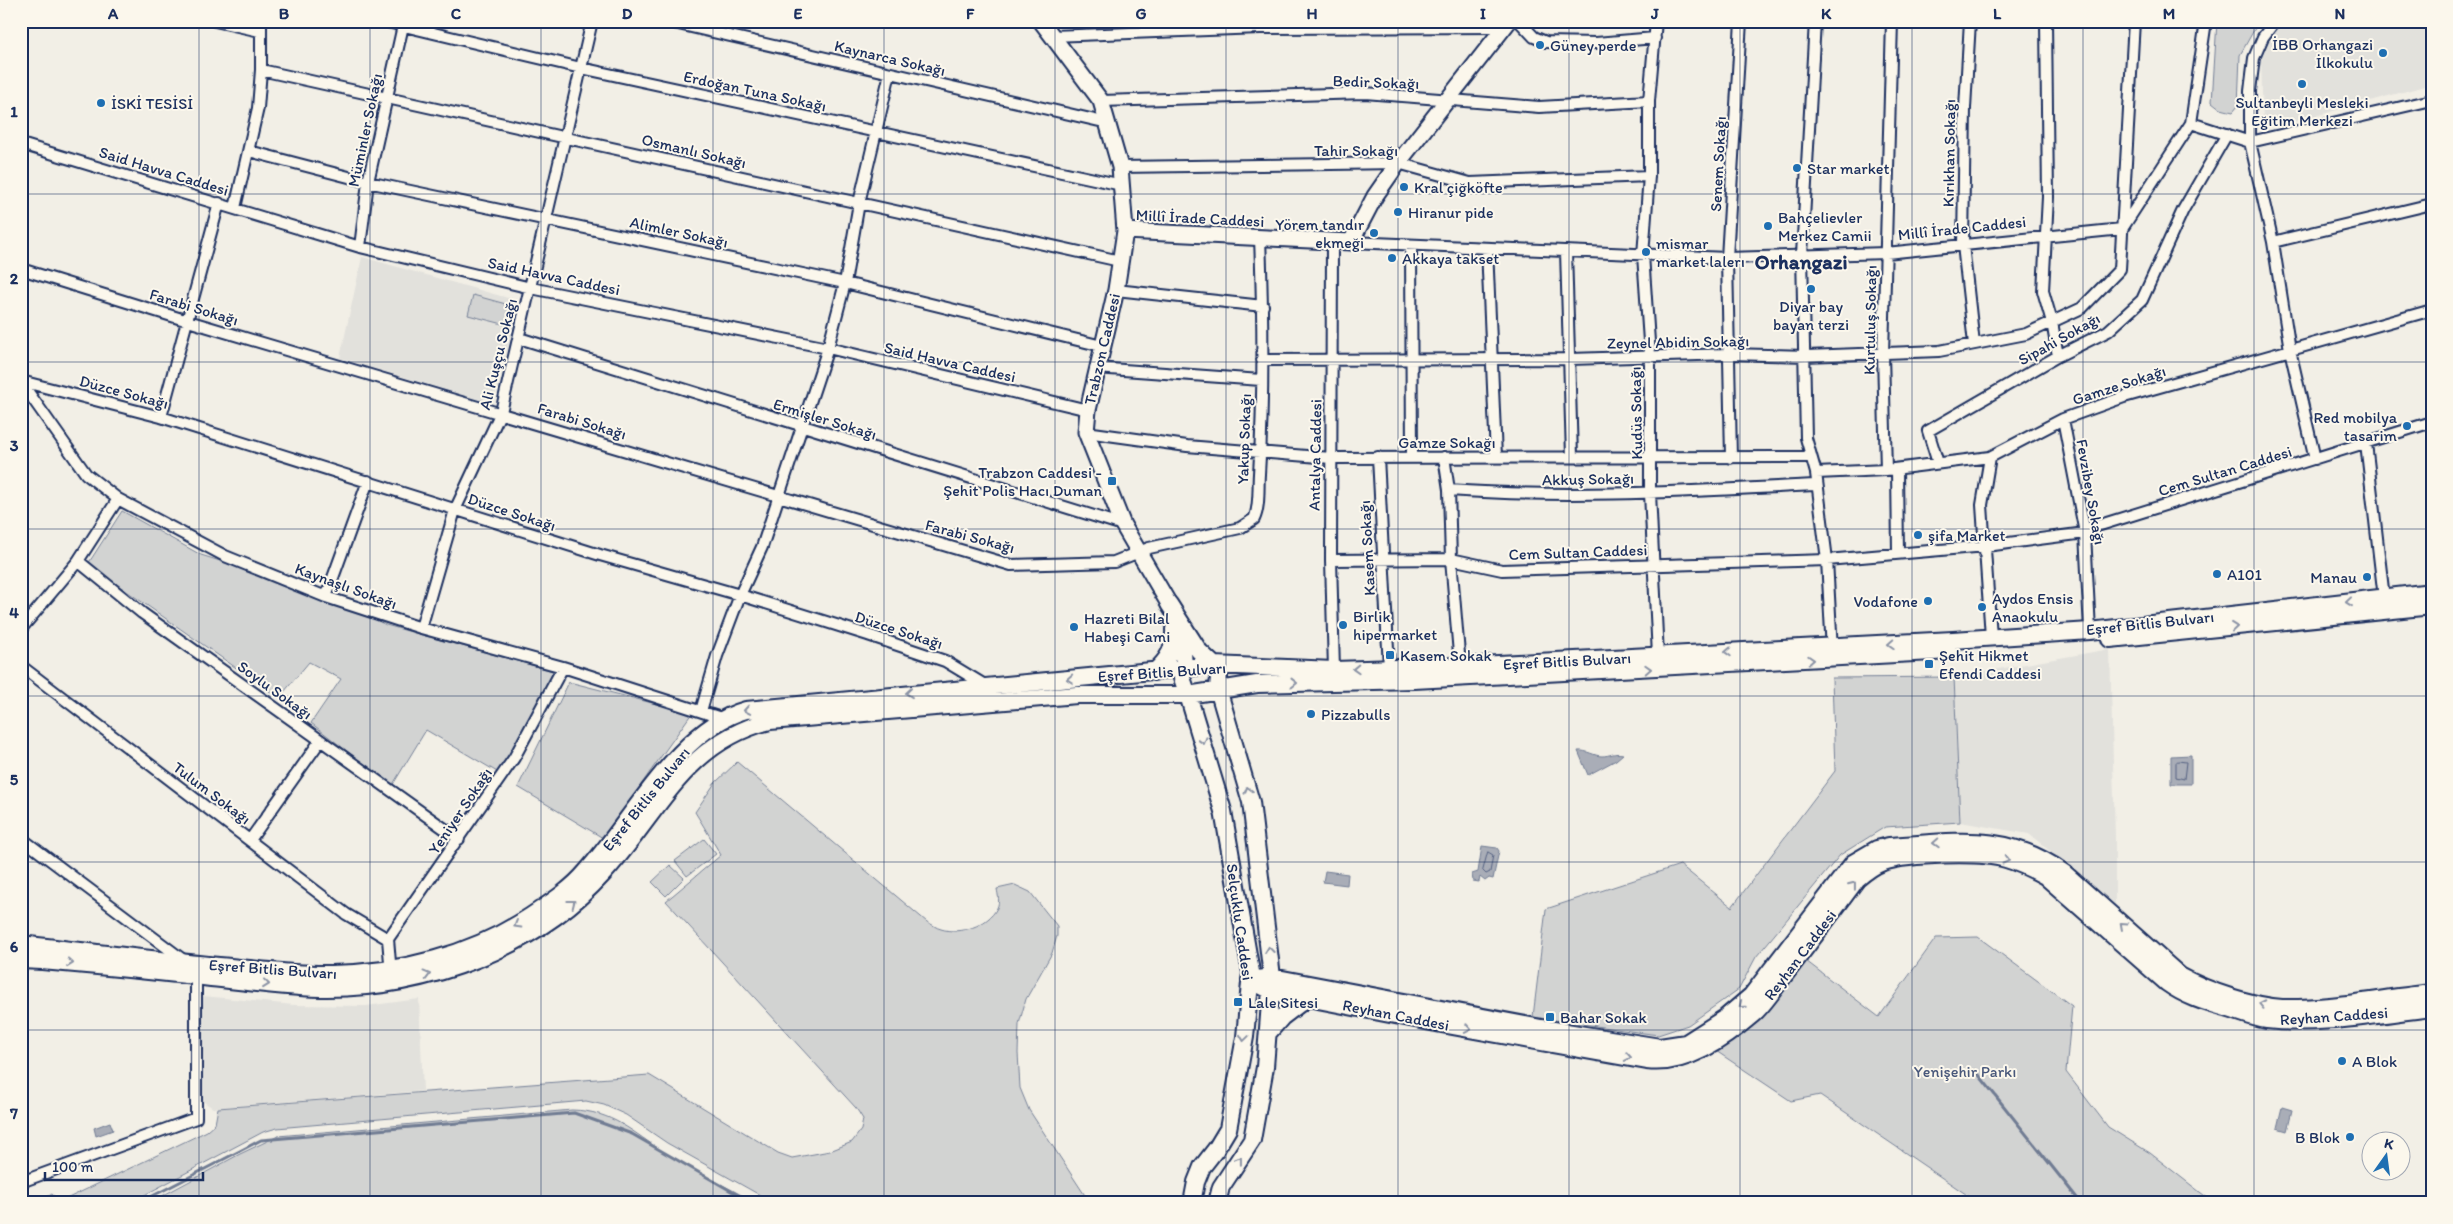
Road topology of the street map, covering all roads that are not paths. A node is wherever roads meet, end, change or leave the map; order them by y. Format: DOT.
graph roads {
  1 [pos="214,21"];
  2 [pos="383,21"];
  3 [pos="592,21"];
  4 [pos="1041,21"];
  5 [pos="1519,21"];
  6 [pos="1656,21"];
  7 [pos="1741,21"];
  8 [pos="1815,21"];
  9 [pos="1892,21"];
  10 [pos="1970,21"];
  11 [pos="2046,21"];
  12 [pos="2134,21"];
  13 [pos="2206,21"];
  14 [pos="2275,21"];
  15 [pos="669,22"];
  16 [pos="404,23"];
  17 [pos="1507,24"];
  18 [pos="260,26"];
  19 [pos="1052,36"];
  20 [pos="1655,38"];
  21 [pos="581,68"];
  22 [pos="261,70"];
  23 [pos="890,73"];
  24 [pos="386,99"];
  25 [pos="2432,100"];
  26 [pos="1101,101"];
  27 [pos="1447,101"];
  28 [pos="1649,101"];
  29 [pos="1108,123"];
  30 [pos="2191,123"];
  31 [pos="876,132"];
  32 [pos="2227,134"];
  33 [pos="567,137"];
  34 [pos="2250,142"];
  35 [pos="21,144"];
  36 [pos="249,151"];
  37 [pos="1398,164"];
  38 [pos="1120,167"];
  39 [pos="1649,176"];
  40 [pos="368,182"];
  41 [pos="1122,186"];
  42 [pos="859,203"];
  43 [pos="219,204"];
  44 [pos="2432,204"];
  45 [pos="235,208"];
  46 [pos="546,218"];
  47 [pos="2122,229"];
  48 [pos="1125,231"];
  49 [pos="2045,237"];
  50 [pos="1260,238"];
  51 [pos="1332,242"];
  52 [pos="1351,242"];
  53 [pos="2273,242"];
  54 [pos="1411,245"];
  55 [pos="1963,245"];
  56 [pos="360,247"];
  57 [pos="1486,248"];
  58 [pos="1566,251"];
  59 [pos="1886,253"];
  60 [pos="1643,255"];
  61 [pos="1802,255"];
  62 [pos="1727,258"];
  63 [pos="1120,261"];
  64 [pos="21,268"];
  65 [pos="844,283"];
  66 [pos="530,288"];
  67 [pos="1116,290"];
  68 [pos="1263,306"];
  69 [pos="2432,310"];
  70 [pos="188,321"];
  71 [pos="2052,322"];
  72 [pos="519,338"];
  73 [pos="1974,344"];
  74 [pos="1102,346"];
  75 [pos="828,348"];
  76 [pos="2290,350"];
  77 [pos="1730,354"];
  78 [pos="1883,354"];
  79 [pos="1650,356"];
  80 [pos="1806,356"];
  81 [pos="2058,356"];
  82 [pos="1491,359"];
  83 [pos="1570,359"];
  84 [pos="1262,360"];
  85 [pos="1412,360"];
  86 [pos="1333,361"];
  87 [pos="1096,368"];
  88 [pos="1261,380"];
  89 [pos="21,381"];
  90 [pos="1088,410"];
  91 [pos="501,412"];
  92 [pos="161,417"];
  93 [pos="2063,419"];
  94 [pos="2432,422"];
  95 [pos="802,428"];
  96 [pos="1086,432"];
  97 [pos="2366,443"];
  98 [pos="1260,454"];
  99 [pos="1378,456"];
  100 [pos="1652,456"];
  101 [pos="1412,457"];
  102 [pos="1444,457"];
  103 [pos="1496,457"];
  104 [pos="1572,457"];
  105 [pos="1810,457"];
  106 [pos="1990,457"];
  107 [pos="1331,458"];
  108 [pos="1730,458"];
  109 [pos="2315,459"];
  110 [pos="1938,463"];
  111 [pos="1891,470"];
  112 [pos="1816,473"];
  113 [pos="368,481"];
  114 [pos="1817,485"];
  115 [pos="1449,490"];
  116 [pos="1650,493"];
  117 [pos="780,497"];
  118 [pos="118,499"];
  119 [pos="455,510"];
  120 [pos="1124,525"];
  121 [pos="2084,532"];
  122 [pos="1986,546"];
  123 [pos="1138,552"];
  124 [pos="1898,553"];
  125 [pos="1451,559"];
  126 [pos="1331,560"];
  127 [pos="1827,560"];
  128 [pos="78,561"];
  129 [pos="1382,561"];
  130 [pos="1653,565"];
  131 [pos="2432,592"];
  132 [pos="740,595"];
  133 [pos="326,597"];
  134 [pos="2384,598"];
  135 [pos="1169,604"];
  136 [pos="2432,606"];
  137 [pos="420,628"];
  138 [pos="21,629"];
  139 [pos="2090,630"];
  140 [pos="1991,637"];
  141 [pos="1832,653"];
  142 [pos="1658,656"];
  143 [pos="1214,665"];
  144 [pos="21,666"];
  145 [pos="1460,666"];
  146 [pos="1184,667"];
  147 [pos="563,668"];
  148 [pos="1389,668"];
  149 [pos="1334,670"];
  150 [pos="1154,672"];
  151 [pos="988,685"];
  152 [pos="1245,685"];
  153 [pos="1218,689"];
  154 [pos="1188,695"];
  155 [pos="990,702"];
  156 [pos="701,711"];
  157 [pos="721,718"];
  158 [pos="1228,723"];
  159 [pos="320,741"];
  160 [pos="21,838"];
  161 [pos="459,839"];
  162 [pos="250,840"];
  163 [pos="388,939"];
  164 [pos="21,944"];
  165 [pos="21,960"];
  166 [pos="192,969"];
  167 [pos="392,976"];
  168 [pos="1250,980"];
  169 [pos="1272,984"];
  170 [pos="2432,993"];
  171 [pos="2213,997"];
  172 [pos="1307,998"];
  173 [pos="2400,1004"];
  174 [pos="2432,1008"];
  175 [pos="1268,1033"];
  176 [pos="21,1182"];
  177 [pos="1192,1203"];
  178 [pos="1217,1203"];
  1 -- 18 [label="street"];
  2 -- 16 [label="street, Erdoğan Tuna Sokağı"];
  3 -- 21 [label="street, Ali Kuşçu Sokağı"];
  4 -- 19 [label="main road, Trabzon Caddesi"];
  5 -- 20 [label="street"];
  6 -- 20 [label="street, Kudüs Sokağı"];
  7 -- 62 [label="street, Senem Sokağı"];
  8 -- 61 [label="street"];
  9 -- 59 [label="street, Kurtuluş Sokağı"];
  10 -- 55 [label="street, Kırıkhan Sokağı"];
  11 -- 49 [label="street"];
  12 -- 47 [label="street, Zeynel Abidin Sokağı"];
  13 -- 30 [label="street"];
  14 -- 34 [label="street"];
  15 -- 23 [label="street, Kaynarca Sokağı"];
  16 -- 21 [label="street, Erdoğan Tuna Sokağı"];
  16 -- 24 [label="street, Müminler Sokağı"];
  17 -- 19 [label="street"];
  17 -- 27 [label="main road"];
  18 -- 22 [label="street"];
  19 -- 26 [label="main road, Trabzon Caddesi"];
  20 -- 28 [label="street, Kudüs Sokağı"];
  21 -- 31 [label="street, Erdoğan Tuna Sokağı"];
  21 -- 33 [label="street, Ali Kuşçu Sokağı"];
  22 -- 24 [label="street, Osmanlı Sokağı"];
  22 -- 36 [label="street"];
  23 -- 29 [label="street, Kaynarca Sokağı"];
  23 -- 31 [label="street"];
  24 -- 33 [label="street, Osmanlı Sokağı"];
  24 -- 40 [label="street, Müminler Sokağı"];
  25 -- 34 [label="street"];
  26 -- 27 [label="street, Bedir Sokağı"];
  26 -- 29 [label="main road, Trabzon Caddesi"];
  27 -- 28 [label="street, Bedir Sokağı"];
  27 -- 37 [label="main road"];
  28 -- 39 [label="street, Kudüs Sokağı"];
  29 -- 38 [label="main road, Trabzon Caddesi"];
  30 -- 32 [label="street"];
  30 -- 47 [label="street"];
  31 -- 41 [label="street, Erdoğan Tuna Sokağı"];
  31 -- 42 [label="street"];
  32 -- 34 [label="street"];
  32 -- 81 [label="street, Sipahi Sokağı"];
  33 -- 42 [label="street, Osmanlı Sokağı"];
  33 -- 46 [label="street, Ali Kuşçu Sokağı"];
  34 -- 53 [label="street"];
  35 -- 43 [label="street, Said Havva Caddesi"];
  36 -- 40 [label="street, Alimler Sokağı"];
  36 -- 45 [label="street"];
  37 -- 38 [label="street, Tahir Sokağı"];
  37 -- 39 [label="street, Tahir Sokağı"];
  37 -- 52 [label="main road"];
  38 -- 41 [label="main road, Trabzon Caddesi"];
  39 -- 60 [label="street, Kudüs Sokağı"];
  40 -- 46 [label="street, Alimler Sokağı"];
  40 -- 56 [label="street, Müminler Sokağı"];
  41 -- 48 [label="main road, Trabzon Caddesi"];
  42 -- 63 [label="street, Osmanlı Sokağı"];
  42 -- 65 [label="street"];
  43 -- 45 [label="street, Said Havva Caddesi"];
  43 -- 70 [label="street"];
  44 -- 53 [label="street"];
  45 -- 56 [label="street, Said Havva Caddesi"];
  46 -- 65 [label="street, Alimler Sokağı"];
  46 -- 66 [label="street, Ali Kuşçu Sokağı"];
  47 -- 49 [label="street, Millî İrade Caddesi"];
  47 -- 71 [label="street, Zeynel Abidin Sokağı"];
  48 -- 50 [label="main road, Millî İrade Caddesi"];
  48 -- 63 [label="main road, Trabzon Caddesi"];
  49 -- 55 [label="street, Millî İrade Caddesi"];
  49 -- 71 [label="street"];
  50 -- 51 [label="main road, Millî İrade Caddesi"];
  50 -- 68 [label="street, Yakup Sokağı"];
  51 -- 52 [label="main road, Millî İrade Caddesi"];
  51 -- 86 [label="street, Antalya Caddesi"];
  52 -- 54 [label="street, Millî İrade Caddesi"];
  53 -- 76 [label="street"];
  54 -- 57 [label="street, Millî İrade Caddesi"];
  54 -- 85 [label="street"];
  55 -- 59 [label="street, Millî İrade Caddesi"];
  55 -- 73 [label="street, Kırıkhan Sokağı"];
  56 -- 66 [label="street, Said Havva Caddesi"];
  57 -- 58 [label="street, Millî İrade Caddesi"];
  57 -- 82 [label="street"];
  58 -- 60 [label="street, Millî İrade Caddesi"];
  58 -- 83 [label="street"];
  59 -- 61 [label="street, Millî İrade Caddesi"];
  59 -- 78 [label="street, Kurtuluş Sokağı"];
  60 -- 62 [label="street, Millî İrade Caddesi"];
  60 -- 79 [label="street, Kudüs Sokağı"];
  61 -- 62 [label="street, Millî İrade Caddesi"];
  61 -- 80 [label="street"];
  62 -- 77 [label="street, Senem Sokağı"];
  63 -- 67 [label="main road, Trabzon Caddesi"];
  64 -- 70 [label="street, Farabi Sokağı"];
  65 -- 74 [label="street, Alimler Sokağı"];
  65 -- 75 [label="street"];
  66 -- 72 [label="street, Ali Kuşçu Sokağı"];
  66 -- 75 [label="street, Said Havva Caddesi"];
  67 -- 68 [label="street"];
  67 -- 74 [label="main road, Trabzon Caddesi"];
  68 -- 84 [label="street, Yakup Sokağı"];
  69 -- 76 [label="street, Gamze Sokağı"];
  70 -- 91 [label="street, Farabi Sokağı"];
  70 -- 92 [label="street"];
  71 -- 73 [label="street, Zeynel Abidin Sokağı"];
  71 -- 81 [label="street"];
  72 -- 91 [label="street, Ali Kuşçu Sokağı"];
  72 -- 95 [label="street, Ermişler Sokağı"];
  73 -- 78 [label="street, Zeynel Abidin Sokağı"];
  74 -- 87 [label="main road, Trabzon Caddesi"];
  75 -- 90 [label="street, Said Havva Caddesi"];
  75 -- 95 [label="street"];
  76 -- 93 [label="street, Gamze Sokağı"];
  76 -- 109 [label="street"];
  77 -- 79 [label="street, Zeynel Abidin Sokağı"];
  77 -- 80 [label="street, Zeynel Abidin Sokağı"];
  77 -- 108 [label="street, Senem Sokağı"];
  78 -- 80 [label="street, Zeynel Abidin Sokağı"];
  78 -- 111 [label="street, Kurtuluş Sokağı"];
  79 -- 83 [label="street, Zeynel Abidin Sokağı"];
  79 -- 100 [label="street, Kudüs Sokağı"];
  80 -- 105 [label="street"];
  81 -- 110 [label="street, Sipahi Sokağı"];
  82 -- 83 [label="street, Zeynel Abidin Sokağı"];
  82 -- 85 [label="street, Zeynel Abidin Sokağı"];
  82 -- 103 [label="street"];
  83 -- 104 [label="street"];
  84 -- 86 [label="street, Zeynel Abidin Sokağı"];
  84 -- 88 [label="street, Yakup Sokağı"];
  85 -- 86 [label="street, Zeynel Abidin Sokağı"];
  85 -- 101 [label="street"];
  86 -- 107 [label="street, Antalya Caddesi"];
  87 -- 88 [label="street"];
  87 -- 90 [label="main road, Trabzon Caddesi"];
  88 -- 98 [label="street, Yakup Sokağı"];
  89 -- 92 [label="street, Düzce Sokağı"];
  89 -- 118 [label="street, Kaynaşlı Sokağı"];
  90 -- 96 [label="main road, Trabzon Caddesi"];
  91 -- 117 [label="street, Farabi Sokağı"];
  91 -- 119 [label="street, Ali Kuşçu Sokağı"];
  92 -- 113 [label="street, Düzce Sokağı"];
  93 -- 106 [label="street, Gamze Sokağı"];
  93 -- 121 [label="street, Fevzibey Sokağı"];
  94 -- 97 [label="street, Cem Sultan Caddesi"];
  95 -- 117 [label="street"];
  95 -- 120 [label="street, Ermişler Sokağı"];
  96 -- 98 [label="street, Gamze Sokağı"];
  96 -- 120 [label="main road, Trabzon Caddesi"];
  97 -- 109 [label="street, Cem Sultan Caddesi"];
  97 -- 134 [label="street"];
  98 -- 107 [label="street, Gamze Sokağı"];
  98 -- 123 [label="street, Yakup Sokağı"];
  99 -- 101 [label="street, Gamze Sokağı"];
  99 -- 107 [label="street, Gamze Sokağı"];
  99 -- 129 [label="street, Kasem Sokağı"];
  100 -- 104 [label="street, Gamze Sokağı"];
  100 -- 108 [label="street, Gamze Sokağı"];
  100 -- 116 [label="street, Kudüs Sokağı"];
  101 -- 102 [label="street, Gamze Sokağı"];
  102 -- 103 [label="street, Gamze Sokağı"];
  102 -- 115 [label="street"];
  103 -- 104 [label="street, Gamze Sokağı"];
  105 -- 108 [label="street, Gamze Sokağı"];
  105 -- 112 [label="street"];
  106 -- 110 [label="street, Gamze Sokağı"];
  106 -- 122 [label="street"];
  107 -- 126 [label="street, Antalya Caddesi"];
  109 -- 121 [label="street, Cem Sultan Caddesi"];
  110 -- 111 [label="street, Gamze Sokağı"];
  111 -- 112 [label="street, Gamze Sokağı"];
  111 -- 124 [label="street, Kurtuluş Sokağı"];
  112 -- 114 [label="street"];
  113 -- 119 [label="street, Düzce Sokağı"];
  113 -- 133 [label="street"];
  114 -- 116 [label="street, Akkuş Sokağı"];
  114 -- 127 [label="street"];
  115 -- 116 [label="street, Akkuş Sokağı"];
  115 -- 125 [label="street"];
  116 -- 130 [label="street, Kudüs Sokağı"];
  117 -- 123 [label="street, Farabi Sokağı"];
  117 -- 132 [label="street"];
  118 -- 128 [label="street"];
  118 -- 133 [label="street, Kaynaşlı Sokağı"];
  119 -- 132 [label="street, Düzce Sokağı"];
  119 -- 137 [label="street, Ali Kuşçu Sokağı"];
  120 -- 123 [label="main road, Trabzon Caddesi"];
  121 -- 122 [label="street, Cem Sultan Caddesi"];
  121 -- 139 [label="street, Fevzibey Sokağı"];
  122 -- 124 [label="street, Cem Sultan Caddesi"];
  122 -- 140 [label="street"];
  123 -- 135 [label="main road, Trabzon Caddesi"];
  124 -- 127 [label="street, Cem Sultan Caddesi"];
  125 -- 129 [label="street, Cem Sultan Caddesi"];
  125 -- 130 [label="street, Cem Sultan Caddesi"];
  125 -- 145 [label="street"];
  126 -- 129 [label="street, Cem Sultan Caddesi"];
  126 -- 149 [label="street, Antalya Caddesi"];
  127 -- 130 [label="street, Cem Sultan Caddesi"];
  127 -- 141 [label="street"];
  128 -- 138 [label="street"];
  128 -- 159 [label="street, Soylu Sokağı"];
  129 -- 148 [label="street, Kasem Sokağı"];
  130 -- 142 [label="street, Kudüs Sokağı"];
  131 -- 134 [label="main road, Eşref Bitlis Bulvarı"];
  132 -- 151 [label="street, Düzce Sokağı"];
  132 -- 156 [label="street"];
  133 -- 137 [label="street, Kaynaşlı Sokağı"];
  134 -- 139 [label="main road, Eşref Bitlis Bulvarı, one-way"];
  135 -- 143 [label="main road, Trabzon Caddesi"];
  135 -- 146 [label="main road, Selçuklu Caddesi"];
  135 -- 150 [label="main road"];
  141 -- 136 [label="main road, Eşref Bitlis Bulvarı, one-way"];
  137 -- 147 [label="street, Kaynaşlı Sokağı"];
  139 -- 140 [label="main road, Eşref Bitlis Bulvarı"];
  140 -- 141 [label="main road, Eşref Bitlis Bulvarı, one-way"];
  141 -- 142 [label="main road, Eşref Bitlis Bulvarı, one-way"];
  152 -- 141 [label="main road, Eşref Bitlis Bulvarı, one-way"];
  142 -- 145 [label="main road, Eşref Bitlis Bulvarı"];
  143 -- 146 [label="main road, Eşref Bitlis Bulvarı"];
  143 -- 149 [label="main road, Eşref Bitlis Bulvarı"];
  143 -- 153 [label="main road, Selçuklu Caddesi"];
  144 -- 162 [label="street, Tulum Sokağı"];
  145 -- 148 [label="main road, Eşref Bitlis Bulvarı"];
  146 -- 150 [label="main road, Eşref Bitlis Bulvarı"];
  146 -- 154 [label="main road, Selçuklu Caddesi"];
  147 -- 156 [label="street, Kaynaşlı Sokağı"];
  147 -- 161 [label="street, Yeniyer Sokağı"];
  148 -- 149 [label="main road, Eşref Bitlis Bulvarı, one-way"];
  150 -- 151 [label="main road, Eşref Bitlis Bulvarı, one-way"];
  151 -- 155 [label="street"];
  151 -- 157 [label="main road, Eşref Bitlis Bulvarı, one-way"];
  152 -- 153 [label="main road, Eşref Bitlis Bulvarı"];
  152 -- 158 [label="main road"];
  153 -- 154 [label="main road, Eşref Bitlis Bulvarı"];
  153 -- 158 [label="main road, Selçuklu Caddesi"];
  154 -- 155 [label="main road, Eşref Bitlis Bulvarı"];
  154 -- 168 [label="main road, Selçuklu Caddesi, one-way"];
  167 -- 155 [label="main road, Eşref Bitlis Bulvarı, one-way"];
  156 -- 157 [label="street, Kaynaşlı Sokağı"];
  157 -- 167 [label="main road, Eşref Bitlis Bulvarı, one-way"];
  169 -- 158 [label="main road, Selçuklu Caddesi, one-way"];
  159 -- 161 [label="street, Soylu Sokağı"];
  159 -- 162 [label="street"];
  160 -- 166 [label="street"];
  161 -- 163 [label="street, Yeniyer Sokağı"];
  162 -- 163 [label="street, Tulum Sokağı"];
  163 -- 167 [label="street"];
  164 -- 166 [label="main road, Eşref Bitlis Bulvarı"];
  165 -- 166 [label="main road, Eşref Bitlis Bulvarı, one-way"];
  166 -- 167 [label="main road, Eşref Bitlis Bulvarı"];
  166 -- 176 [label="street"];
  168 -- 169 [label="main road, Reyhan Caddesi"];
  168 -- 177 [label="main road, Selçuklu Caddesi, one-way"];
  171 -- 169 [label="main road, Reyhan Caddesi, one-way"];
  169 -- 172 [label="main road, Reyhan Caddesi"];
  169 -- 175 [label="main road, Selçuklu Caddesi"];
  170 -- 173 [label="main road, Reyhan Caddesi"];
  172 -- 171 [label="main road, Reyhan Caddesi, one-way"];
  171 -- 173 [label="main road, Reyhan Caddesi"];
  172 -- 175 [label="main road"];
  173 -- 174 [label="main road, Reyhan Caddesi"];
  178 -- 175 [label="main road, Selçuklu Caddesi, one-way"];
}
